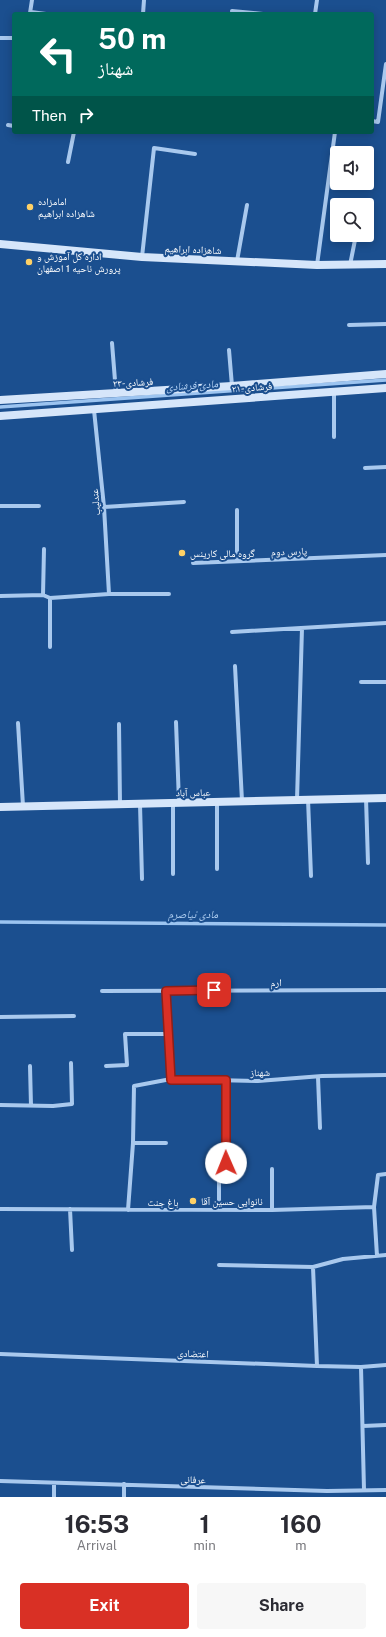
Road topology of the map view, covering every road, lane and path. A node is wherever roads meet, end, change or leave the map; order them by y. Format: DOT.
graph roads {
  1 [pos="32,0"];
  2 [pos="144,0"];
  3 [pos="317,0"];
  4 [pos="232,11"];
  5 [pos="30,12"];
  6 [pos="143,12"];
  7 [pos="242,12"];
  8 [pos="315,12"];
  9 [pos="0,38"];
  10 [pos="12,38"];
  11 [pos="386,64"];
  12 [pos="384,92"];
  13 [pos="374,121"];
  14 [pos="8,125"];
  15 [pos="12,126"];
  16 [pos="74,134"];
  17 [pos="335,134"];
  18 [pos="195,154"];
  19 [pos="68,162"];
  20 [pos="246,205"];
  21 [pos="355,242"];
  22 [pos="0,244"];
  23 [pos="142,257"];
  24 [pos="237,261"];
  25 [pos="386,264"];
  26 [pos="317,265"];
  27 [pos="350,265"];
  28 [pos="386,324"];
  29 [pos="349,325"];
  30 [pos="112,343"];
  31 [pos="229,350"];
  32 [pos="386,374"];
  33 [pos="232,386"];
  34 [pos="386,388"];
  35 [pos="334,391"];
  36 [pos="116,393"];
  37 [pos="0,400"];
  38 [pos="94,410"];
  39 [pos="0,416"];
  40 [pos="334,437"];
  41 [pos="365,468"];
  42 [pos="386,468"];
  43 [pos="184,502"];
  44 [pos="0,506"];
  45 [pos="39,506"];
  46 [pos="104,507"];
  47 [pos="237,510"];
  48 [pos="44,549"];
  49 [pos="386,555"];
  50 [pos="237,561"];
  51 [pos="193,563"];
  52 [pos="110,594"];
  53 [pos="169,594"];
  54 [pos="43,595"];
  55 [pos="0,596"];
  56 [pos="50,598"];
  57 [pos="386,623"];
  58 [pos="302,628"];
  59 [pos="232,632"];
  60 [pos="50,647"];
  61 [pos="235,666"];
  62 [pos="361,682"];
  63 [pos="386,682"];
  64 [pos="176,722"];
  65 [pos="18,723"];
  66 [pos="118,724"];
  67 [pos="366,798"];
  68 [pos="386,798"];
  69 [pos="308,799"];
  70 [pos="297,800"];
  71 [pos="217,801"];
  72 [pos="242,801"];
  73 [pos="176,802"];
  74 [pos="140,803"];
  75 [pos="120,804"];
  76 [pos="23,806"];
  77 [pos="0,807"];
  78 [pos="368,863"];
  79 [pos="217,869"];
  80 [pos="173,874"];
  81 [pos="311,876"];
  82 [pos="142,879"];
  83 [pos="386,990"];
  84 [pos="102,991"];
  85 [pos="166,991"];
  86 [pos="74,1016"];
  87 [pos="0,1017"];
  88 [pos="169,1034"];
  89 [pos="71,1063"];
  90 [pos="30,1066"];
  91 [pos="106,1066"];
  92 [pos="386,1075"];
  93 [pos="318,1077"];
  94 [pos="171,1080"];
  95 [pos="226,1080"];
  96 [pos="0,1105"];
  97 [pos="31,1106"];
  98 [pos="320,1128"];
  99 [pos="133,1143"];
  100 [pos="166,1144"];
  101 [pos="272,1169"];
  102 [pos="386,1174"];
  103 [pos="374,1207"];
  104 [pos="0,1209"];
  105 [pos="70,1209"];
  106 [pos="128,1210"];
  107 [pos="219,1210"];
  108 [pos="272,1210"];
  109 [pos="72,1250"];
  110 [pos="386,1255"];
  111 [pos="377,1256"];
  112 [pos="219,1264"];
  113 [pos="312,1267"];
  114 [pos="0,1354"];
  115 [pos="317,1366"];
  116 [pos="386,1366"];
  117 [pos="361,1367"];
  118 [pos="386,1424"];
  119 [pos="363,1426"];
  120 [pos="0,1481"];
  121 [pos="54,1483"];
  122 [pos="124,1484"];
  123 [pos="364,1490"];
  124 [pos="386,1490"];
  125 [pos="327,1491"];
  126 [pos="54,1497"];
  127 [pos="124,1497"];
  128 [pos="327,1497"];
  1 -- 5 [label="street"];
  2 -- 6 [label="street"];
  3 -- 8 [label="street"];
  4 -- 7 [label="street"];
  9 -- 10 [label="street"];
  11 -- 12 [label="street"];
  12 -- 13 [label="street"];
  14 -- 15 [label="street"];
  16 -- 19 [label="street"];
  17 -- 26 [label="street"];
  18 -- 23 [label="street"];
  20 -- 24 [label="street"];
  21 -- 27 [label="street"];
  22 -- 23 [label="street, شاهزاده ابراهیم"];
  23 -- 24 [label="street, شاهزاده ابراهیم"];
  24 -- 26 [label="street, شاهزاده ابراهیم"];
  25 -- 27 [label="street, شاهزاده ابراهیم"];
  26 -- 27 [label="street, شاهزاده ابراهیم"];
  28 -- 29 [label="street"];
  30 -- 36 [label="street"];
  31 -- 33 [label="street"];
  32 -- 33 [label="street, ۲۳-فرشادی"];
  33 -- 36 [label="street, ۲۳-فرشادی"];
  34 -- 35 [label="street, ۲۱-فرشادی"];
  35 -- 38 [label="street, ۲۱-فرشادی"];
  35 -- 40 [label="street"];
  36 -- 37 [label="street, ۲۳-فرشادی"];
  38 -- 39 [label="street, ۲۱-فرشادی"];
  38 -- 46 [label="street, عندلیب"];
  41 -- 42 [label="street"];
  43 -- 46 [label="street"];
  44 -- 45 [label="street"];
  46 -- 52 [label="street, عندلیب"];
  47 -- 50 [label="street"];
  48 -- 54 [label="street"];
  49 -- 50 [label="street, پارس دوم"];
  50 -- 51 [label="street, پارس دوم"];
  52 -- 53 [label="street"];
  52 -- 56 [label="street"];
  54 -- 55 [label="street"];
  54 -- 56 [label="street"];
  56 -- 60 [label="street"];
  57 -- 58 [label="street"];
  58 -- 59 [label="street"];
  58 -- 70 [label="street"];
  61 -- 72 [label="street"];
  62 -- 63 [label="street"];
  64 -- 73 [label="street"];
  65 -- 76 [label="street"];
  66 -- 75 [label="street"];
  67 -- 68 [label="street, عباس آباد"];
  67 -- 69 [label="street, عباس آباد"];
  67 -- 78 [label="street"];
  69 -- 70 [label="street, عباس آباد"];
  69 -- 81 [label="street"];
  70 -- 72 [label="street, عباس آباد"];
  71 -- 72 [label="street, عباس آباد"];
  71 -- 73 [label="street, عباس آباد"];
  71 -- 79 [label="street"];
  73 -- 74 [label="street, عباس آباد"];
  73 -- 80 [label="street"];
  74 -- 75 [label="street, عباس آباد"];
  74 -- 82 [label="street"];
  75 -- 76 [label="street, عباس آباد"];
  76 -- 77 [label="street, عباس آباد"];
  83 -- 85 [label="street, ارم"];
  84 -- 85 [label="street, ارم"];
  85 -- 88 [label="street"];
  86 -- 87 [label="street"];
  88 -- 91 [label="street"];
  88 -- 94 [label="street"];
  89 -- 97 [label="street"];
  90 -- 97 [label="street"];
  92 -- 93 [label="street, شهناز"];
  93 -- 95 [label="street, شهناز"];
  93 -- 98 [label="street"];
  94 -- 95 [label="street, شهناز"];
  94 -- 99 [label="street, شهناز"];
  95 -- 107 [label="street"];
  96 -- 97 [label="street"];
  99 -- 100 [label="street"];
  99 -- 106 [label="street"];
  101 -- 108 [label="street"];
  102 -- 103 [label="street"];
  103 -- 108 [label="street, باغ جنت"];
  103 -- 111 [label="street"];
  104 -- 105 [label="street, باغ جنت"];
  105 -- 106 [label="street, باغ جنت"];
  105 -- 109 [label="street"];
  106 -- 107 [label="street, باغ جنت"];
  107 -- 108 [label="street, باغ جنت"];
  110 -- 111 [label="street"];
  111 -- 113 [label="street"];
  112 -- 113 [label="street"];
  113 -- 115 [label="street"];
  114 -- 115 [label="street, اعتضادی"];
  115 -- 117 [label="street, اعتضادی"];
  116 -- 117 [label="street, اعتضادی"];
  117 -- 119 [label="street"];
  118 -- 119 [label="street"];
  119 -- 123 [label="street"];
  120 -- 121 [label="street, عرفانی"];
  121 -- 122 [label="street, عرفانی"];
  121 -- 126 [label="street"];
  122 -- 125 [label="street, عرفانی"];
  122 -- 127 [label="street"];
  123 -- 124 [label="street, عرفانی"];
  123 -- 125 [label="street, عرفانی"];
  125 -- 128 [label="street"];
}
